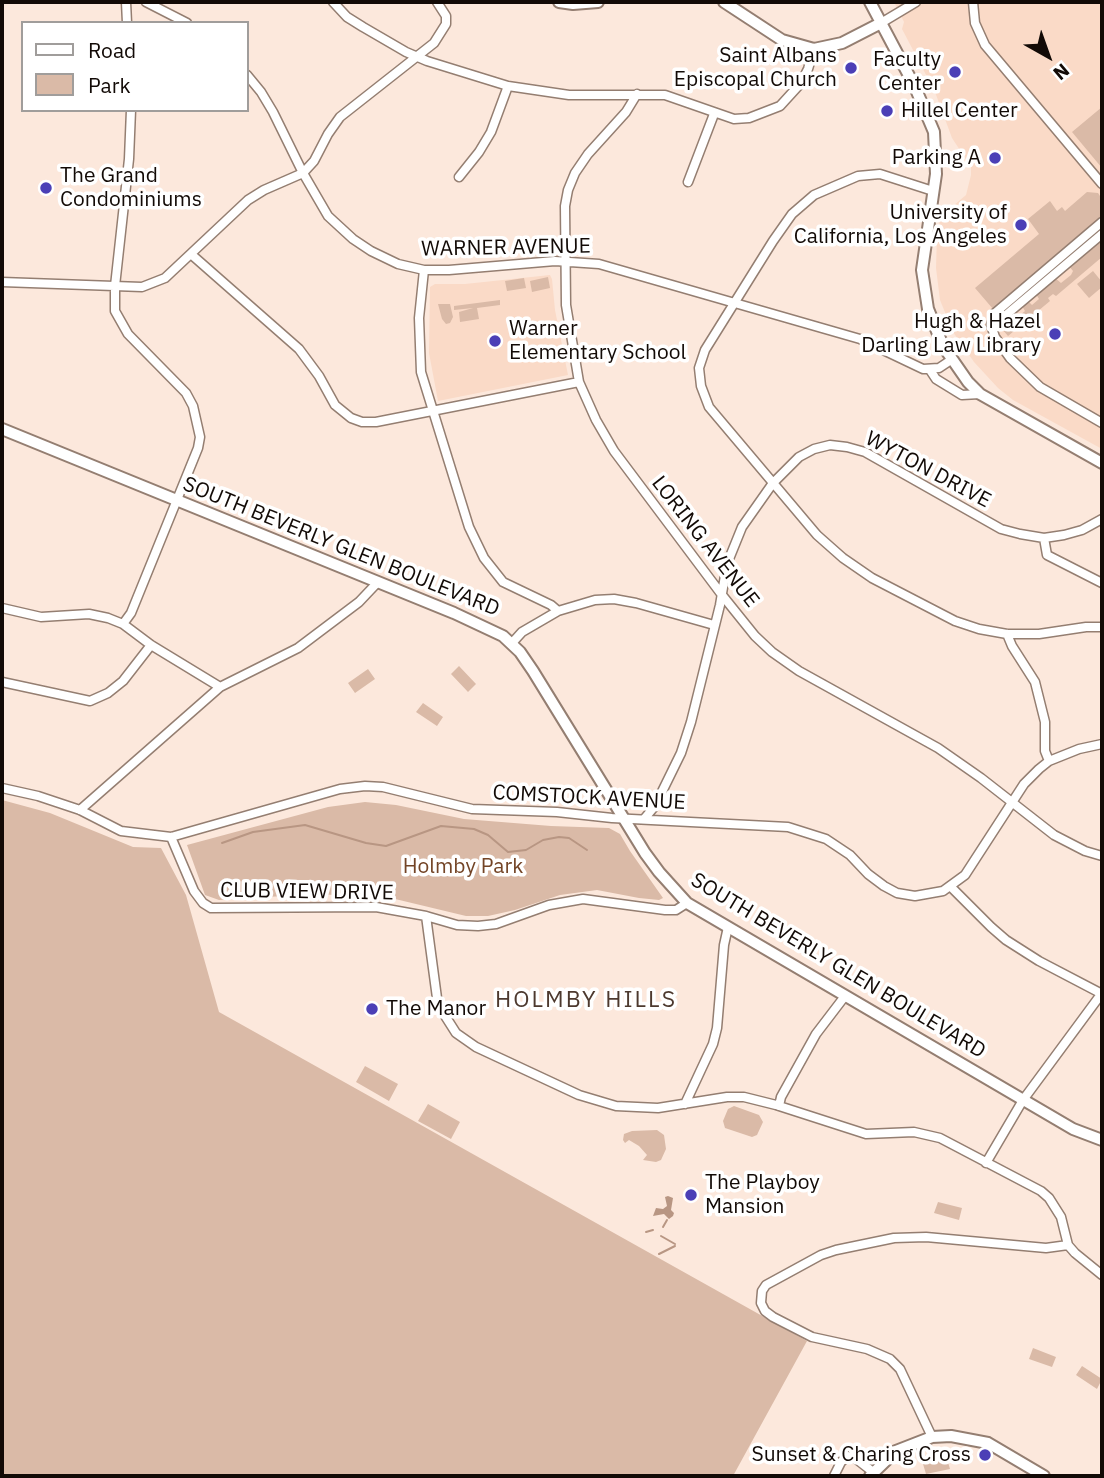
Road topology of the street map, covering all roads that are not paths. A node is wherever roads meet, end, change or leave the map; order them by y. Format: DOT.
graph roads {
  1 [pos="126,2"];
  2 [pos="146,2"];
  3 [pos="333,2"];
  4 [pos="437,2"];
  5 [pos="559,2"];
  6 [pos="598,2"];
  7 [pos="724,2"];
  8 [pos="870,2"];
  9 [pos="916,2"];
  10 [pos="973,2"];
  11 [pos="127,21"];
  12 [pos="183,21"];
  13 [pos="881,23"];
  14 [pos="814,49"];
  15 [pos="415,56"];
  16 [pos="248,76"];
  17 [pos="508,86"];
  18 [pos="637,94"];
  19 [pos="131,112"];
  20 [pos="714,114"];
  21 [pos="303,173"];
  22 [pos="459,177"];
  23 [pos="688,183"];
  24 [pos="1102,184"];
  25 [pos="933,191"];
  26 [pos="1102,222"];
  27 [pos="1102,234"];
  28 [pos="192,255"];
  29 [pos="564,261"];
  30 [pos="424,270"];
  31 [pos="2,282"];
  32 [pos="115,286"];
  33 [pos="735,302"];
  34 [pos="991,325"];
  35 [pos="951,360"];
  36 [pos="930,370"];
  37 [pos="579,382"];
  38 [pos="980,394"];
  39 [pos="432,412"];
  40 [pos="1102,423"];
  41 [pos="2,429"];
  42 [pos="1102,463"];
  43 [pos="773,483"];
  44 [pos="177,501"];
  45 [pos="1102,519"];
  46 [pos="1044,538"];
  47 [pos="377,583"];
  48 [pos="1102,583"];
  49 [pos="722,596"];
  50 [pos="2,608"];
  51 [pos="558,611"];
  52 [pos="122,624"];
  53 [pos="714,625"];
  54 [pos="1102,627"];
  55 [pos="1007,634"];
  56 [pos="512,643"];
  57 [pos="151,645"];
  58 [pos="2,682"];
  59 [pos="220,687"];
  60 [pos="1102,744"];
  61 [pos="1049,761"];
  62 [pos="2,788"];
  63 [pos="1011,802"];
  64 [pos="80,810"];
  65 [pos="624,818"];
  66 [pos="644,819"];
  67 [pos="171,837"];
  68 [pos="1102,856"];
  69 [pos="951,887"];
  70 [pos="687,903"];
  71 [pos="426,916"];
  72 [pos="728,928"];
  73 [pos="1102,994"];
  74 [pos="845,996"];
  75 [pos="1023,1100"];
  76 [pos="685,1104"];
  77 [pos="779,1106"];
  78 [pos="1102,1140"];
  79 [pos="986,1163"];
  80 [pos="1068,1245"];
  81 [pos="1102,1275"];
  82 [pos="932,1437"];
  83 [pos="871,1474"];
  84 [pos="834,1476"];
  85 [pos="1044,1476"];
  1 -- 11 [label="street"];
  2 -- 12 [label="street"];
  3 -- 15 [label="street"];
  4 -- 15 [label="street"];
  5 -- 6 [label="main road"];
  7 -- 14 [label="main road"];
  8 -- 13 [label="main road"];
  9 -- 13 [label="street"];
  10 -- 24 [label="street"];
  13 -- 14 [label="main road"];
  13 -- 25 [label="main road"];
  14 -- 20 [label="street"];
  15 -- 17 [label="street"];
  15 -- 21 [label="street"];
  16 -- 21 [label="street, WARNER AVENUE"];
  17 -- 18 [label="street"];
  17 -- 22 [label="street"];
  18 -- 20 [label="street"];
  18 -- 29 [label="street, LORING AVENUE"];
  19 -- 32 [label="street"];
  20 -- 23 [label="street"];
  21 -- 28 [label="street"];
  21 -- 30 [label="street, WARNER AVENUE"];
  25 -- 33 [label="street"];
  25 -- 35 [label="main road"];
  26 -- 34 [label="street"];
  27 -- 34 [label="street"];
  28 -- 32 [label="street"];
  28 -- 39 [label="street"];
  29 -- 30 [label="street, WARNER AVENUE"];
  29 -- 33 [label="street, WARNER AVENUE"];
  29 -- 37 [label="street, LORING AVENUE"];
  30 -- 39 [label="street"];
  31 -- 32 [label="street"];
  32 -- 44 [label="street"];
  33 -- 36 [label="street, WARNER AVENUE"];
  33 -- 43 [label="street"];
  34 -- 40 [label="street"];
  35 -- 36 [label="street"];
  35 -- 38 [label="main road"];
  36 -- 38 [label="street, WARNER AVENUE"];
  37 -- 39 [label="street"];
  37 -- 49 [label="street, LORING AVENUE"];
  38 -- 42 [label="main road"];
  39 -- 51 [label="street"];
  41 -- 44 [label="main road, SOUTH BEVERLY GLEN BOULEVARD"];
  43 -- 46 [label="street, WYTON DRIVE"];
  43 -- 49 [label="street, WYTON DRIVE"];
  43 -- 55 [label="street"];
  44 -- 47 [label="main road, SOUTH BEVERLY GLEN BOULEVARD"];
  44 -- 52 [label="street"];
  45 -- 46 [label="street, WYTON DRIVE"];
  46 -- 48 [label="street"];
  47 -- 56 [label="main road, SOUTH BEVERLY GLEN BOULEVARD"];
  47 -- 59 [label="street"];
  49 -- 53 [label="street, WYTON DRIVE"];
  49 -- 63 [label="street, LORING AVENUE"];
  50 -- 52 [label="street"];
  51 -- 53 [label="street"];
  51 -- 56 [label="street"];
  52 -- 57 [label="street"];
  53 -- 66 [label="street, WYTON DRIVE"];
  54 -- 55 [label="street"];
  55 -- 61 [label="street"];
  56 -- 65 [label="main road, SOUTH BEVERLY GLEN BOULEVARD"];
  57 -- 58 [label="street"];
  57 -- 59 [label="street"];
  59 -- 64 [label="street"];
  60 -- 61 [label="street"];
  61 -- 63 [label="street"];
  62 -- 64 [label="street, COMSTOCK AVENUE"];
  63 -- 68 [label="street, LORING AVENUE"];
  63 -- 69 [label="street"];
  64 -- 67 [label="street, COMSTOCK AVENUE"];
  65 -- 66 [label="street, COMSTOCK AVENUE"];
  65 -- 67 [label="street, COMSTOCK AVENUE"];
  65 -- 70 [label="main road, SOUTH BEVERLY GLEN BOULEVARD"];
  66 -- 69 [label="street, COMSTOCK AVENUE"];
  67 -- 71 [label="street, CLUB VIEW DRIVE"];
  69 -- 73 [label="street"];
  70 -- 71 [label="street, CLUB VIEW DRIVE"];
  70 -- 72 [label="main road, SOUTH BEVERLY GLEN BOULEVARD"];
  71 -- 76 [label="street"];
  72 -- 74 [label="main road, SOUTH BEVERLY GLEN BOULEVARD"];
  72 -- 76 [label="street"];
  73 -- 75 [label="street"];
  74 -- 75 [label="main road, SOUTH BEVERLY GLEN BOULEVARD"];
  74 -- 77 [label="street"];
  75 -- 78 [label="main road, SOUTH BEVERLY GLEN BOULEVARD"];
  75 -- 79 [label="street"];
  76 -- 77 [label="street"];
  77 -- 79 [label="street"];
  79 -- 80 [label="street"];
  80 -- 81 [label="street"];
  80 -- 82 [label="street"];
  82 -- 83 [label="main road"];
  82 -- 85 [label="main road"];
  83 -- 84 [label="street"];
}
